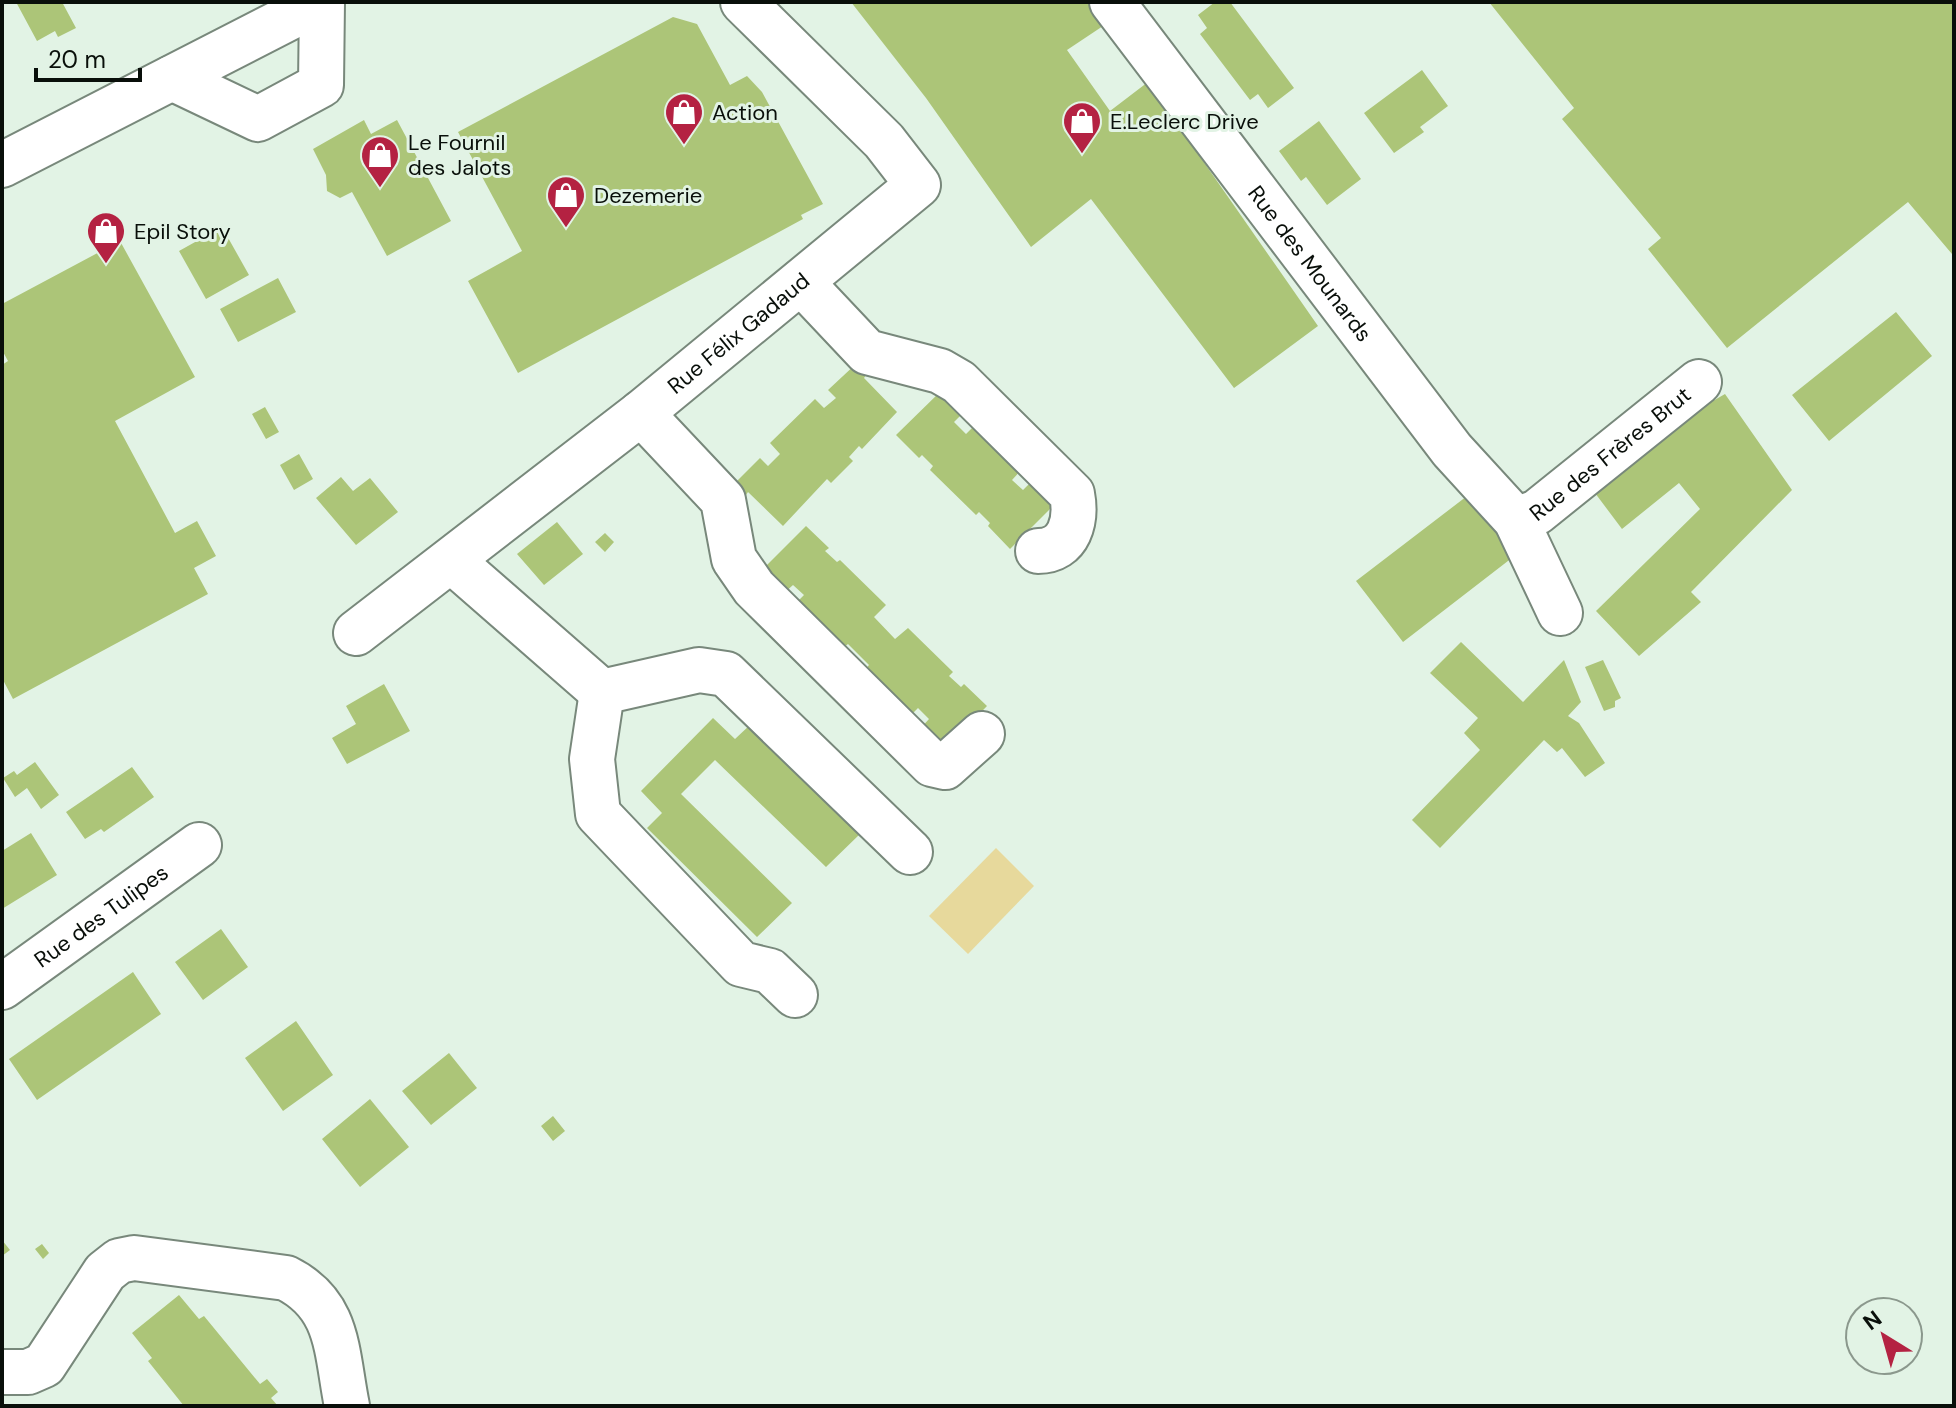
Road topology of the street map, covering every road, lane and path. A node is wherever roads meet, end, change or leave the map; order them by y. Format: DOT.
graph roads {
  1 [pos="321,2"];
  2 [pos="743,2"];
  3 [pos="1124,6"];
  4 [pos="172,78"];
  5 [pos="2,165"];
  6 [pos="801,282"];
  7 [pos="1699,382"];
  8 [pos="641,413"];
  9 [pos="1516,520"];
  10 [pos="1038,551"];
  11 [pos="452,561"];
  12 [pos="1560,613"];
  13 [pos="356,633"];
  14 [pos="602,692"];
  15 [pos="982,734"];
  16 [pos="199,845"];
  17 [pos="910,852"];
  18 [pos="2,987"];
  19 [pos="795,995"];
  20 [pos="2,1372"];
  21 [pos="347,1406"];
  1 -- 4 [label="street"];
  1 -- 4 [label="street"];
  2 -- 6 [label="street, Rue Félix Gadaud"];
  3 -- 9 [label="street, Rue des Mounards"];
  4 -- 5 [label="street"];
  6 -- 8 [label="street, Rue Félix Gadaud"];
  6 -- 10 [label="street"];
  7 -- 9 [label="street, Rue des Frères Brut"];
  8 -- 11 [label="street, Rue Félix Gadaud"];
  8 -- 15 [label="street"];
  9 -- 12 [label="street, Rue des Mounards"];
  11 -- 13 [label="street, Rue Félix Gadaud"];
  11 -- 14 [label="street"];
  14 -- 17 [label="street"];
  14 -- 19 [label="street"];
  16 -- 18 [label="street, Rue des Tulipes"];
  20 -- 21 [label="street"];
}
